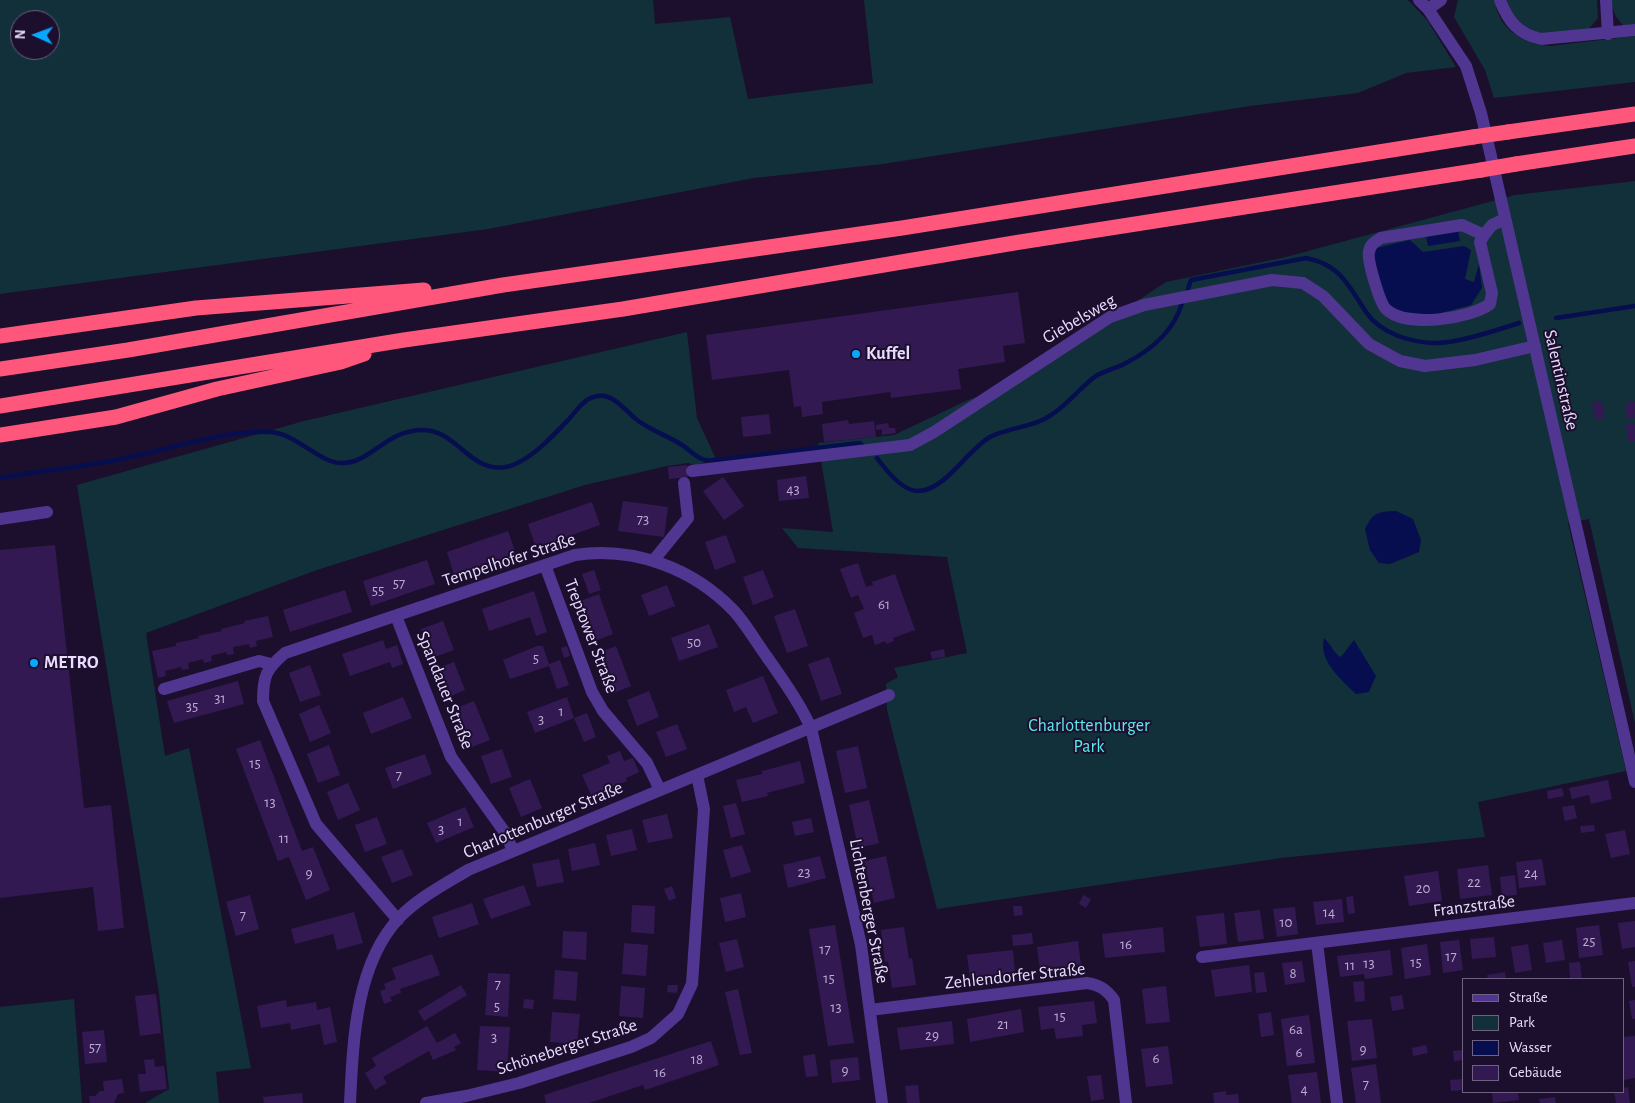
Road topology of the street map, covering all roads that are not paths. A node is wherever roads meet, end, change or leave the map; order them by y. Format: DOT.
graph roads {
  1 [pos="1419,0"];
  2 [pos="1441,0"];
  3 [pos="1500,0"];
  4 [pos="1606,0"];
  5 [pos="1428,10"];
  6 [pos="1635,30"];
  7 [pos="1608,34"];
  8 [pos="1635,114"];
  9 [pos="1635,146"];
  10 [pos="1635,152"];
  11 [pos="1584,153"];
  12 [pos="1505,219"];
  13 [pos="1484,235"];
  14 [pos="503,285"];
  15 [pos="0,336"];
  16 [pos="404,340"];
  17 [pos="1535,346"];
  18 [pos="0,369"];
  19 [pos="0,406"];
  20 [pos="0,435"];
  21 [pos="692,471"];
  22 [pos="684,483"];
  23 [pos="47,512"];
  24 [pos="0,519"];
  25 [pos="653,561"];
  26 [pos="545,565"];
  27 [pos="396,616"];
  28 [pos="271,664"];
  29 [pos="164,689"];
  30 [pos="889,695"];
  31 [pos="811,728"];
  32 [pos="697,775"];
  33 [pos="1635,782"];
  34 [pos="660,790"];
  35 [pos="513,851"];
  36 [pos="1635,903"];
  37 [pos="398,920"];
  38 [pos="1317,943"];
  39 [pos="1202,957"];
  40 [pos="870,1010"];
  41 [pos="350,1103"];
  42 [pos="426,1103"];
  43 [pos="882,1103"];
  44 [pos="1126,1103"];
  45 [pos="1337,1103"];
  1 -- 5 [label="street, Salentinstraße"];
  2 -- 5 [label="street"];
  3 -- 7 [label="street"];
  4 -- 7 [label="street"];
  5 -- 12 [label="street, Salentinstraße"];
  6 -- 7 [label="street"];
  8 -- 14 [label="highway, bridge"];
  9 -- 11 [label="highway"];
  10 -- 11 [label="highway"];
  11 -- 16 [label="highway, bridge"];
  12 -- 13 [label="street"];
  12 -- 17 [label="street, Salentinstraße"];
  13 -- 13 [label="street"];
  14 -- 15 [label="highway"];
  14 -- 18 [label="highway"];
  16 -- 19 [label="highway"];
  16 -- 20 [label="highway"];
  17 -- 21 [label="street, Giebelsweg"];
  17 -- 33 [label="street, Salentinstraße"];
  22 -- 25 [label="street"];
  23 -- 24 [label="street"];
  25 -- 26 [label="street, Tempelhofer Straße"];
  25 -- 31 [label="street, Tempelhofer Straße"];
  26 -- 27 [label="street, Tempelhofer Straße"];
  26 -- 34 [label="street, Treptower Straße"];
  27 -- 28 [label="street, Tempelhofer Straße"];
  27 -- 35 [label="street, Spandauer Straße"];
  28 -- 29 [label="street, Tempelhofer Straße"];
  28 -- 37 [label="street"];
  30 -- 31 [label="street, Charlottenburger Straße"];
  31 -- 32 [label="street, Charlottenburger Straße"];
  31 -- 40 [label="street, Lichtenberger Straße"];
  32 -- 34 [label="street, Charlottenburger Straße"];
  32 -- 42 [label="street, Schöneberger Straße"];
  34 -- 35 [label="street, Charlottenburger Straße"];
  35 -- 37 [label="street, Charlottenburger Straße"];
  36 -- 38 [label="street, Franzstraße"];
  37 -- 41 [label="street, Charlottenburger Straße"];
  38 -- 39 [label="street, Franzstraße"];
  38 -- 45 [label="street"];
  40 -- 43 [label="street, Lichtenberger Straße"];
  40 -- 44 [label="street, Zehlendorfer Straße"];
}
